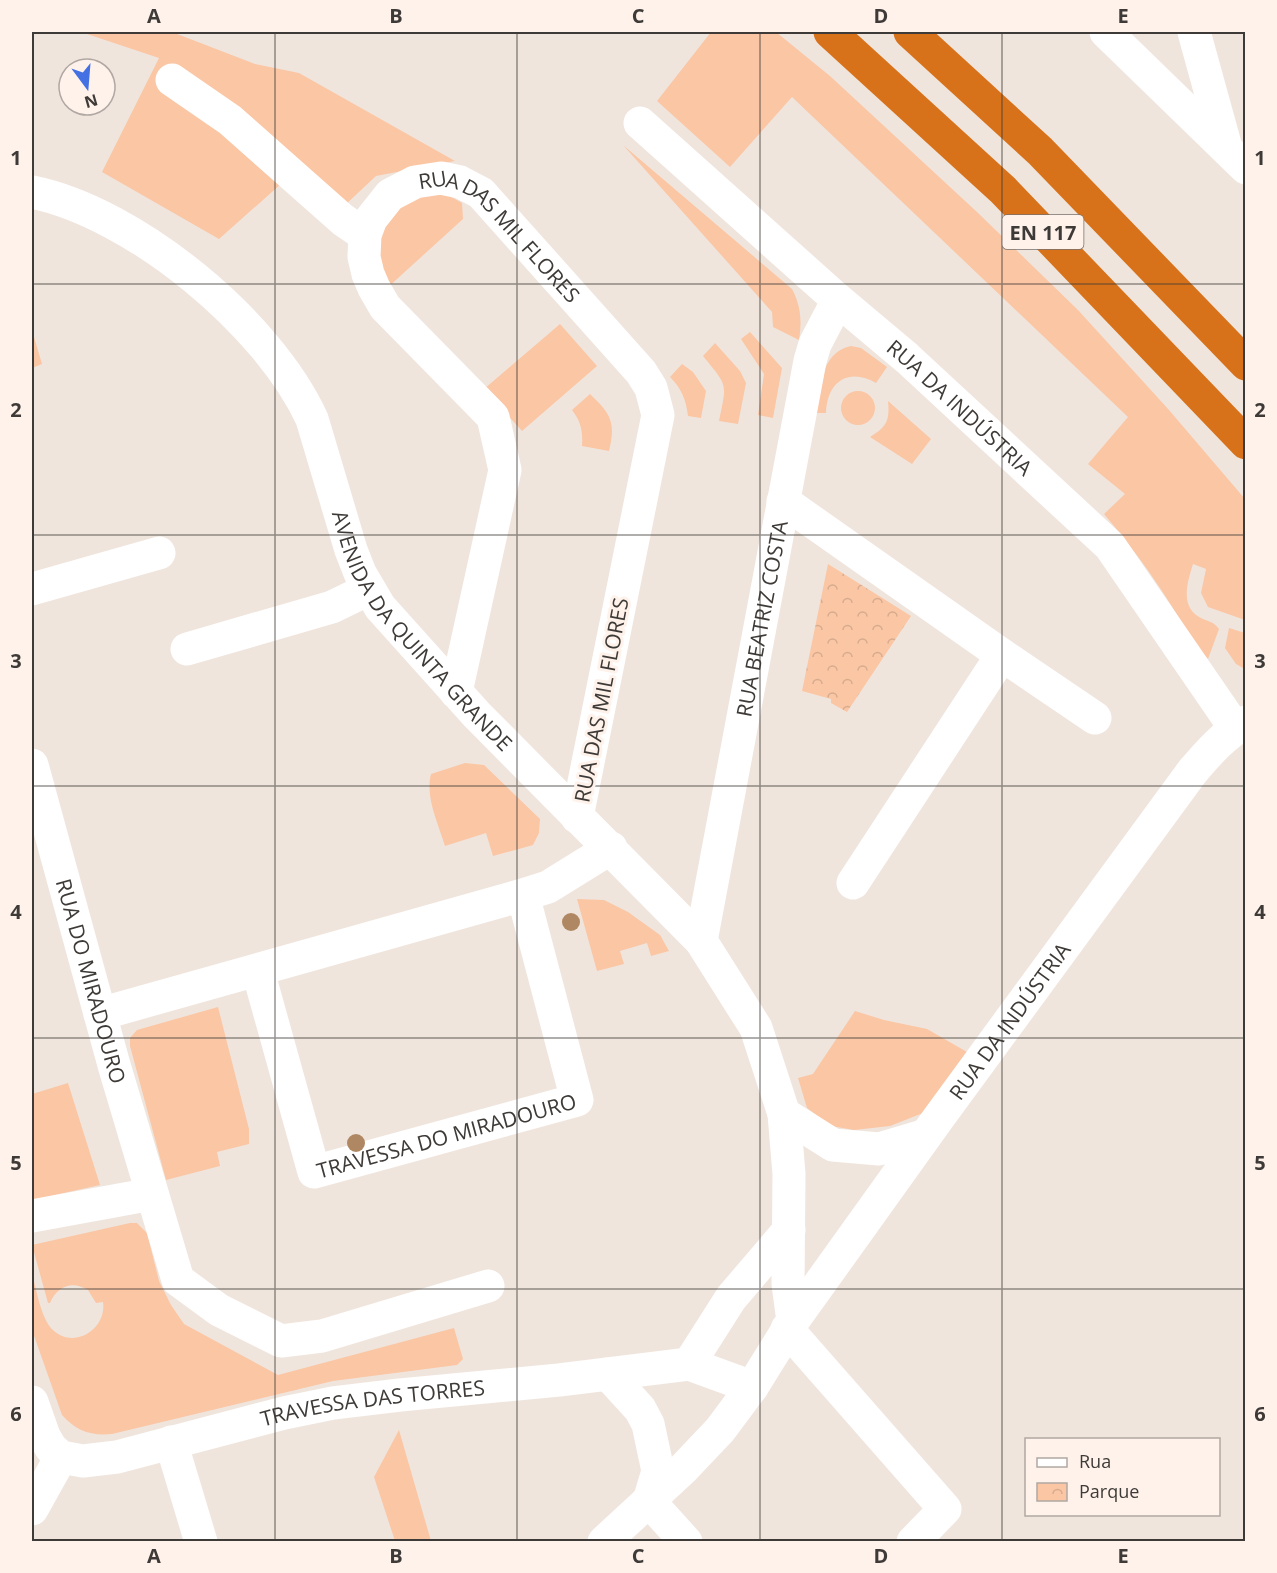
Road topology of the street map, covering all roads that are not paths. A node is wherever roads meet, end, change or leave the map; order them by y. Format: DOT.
graph roads {
  1 [pos="830,32"];
  2 [pos="910,32"];
  3 [pos="1106,32"];
  4 [pos="1194,32"];
  5 [pos="172,80"];
  6 [pos="640,123"];
  7 [pos="1236,159"];
  8 [pos="32,192"];
  9 [pos="365,236"];
  10 [pos="838,300"];
  11 [pos="1245,364"];
  12 [pos="1245,443"];
  13 [pos="783,501"];
  14 [pos="159,553"];
  15 [pos="32,589"];
  16 [pos="369,589"];
  17 [pos="187,649"];
  18 [pos="1002,655"];
  19 [pos="456,692"];
  20 [pos="1095,718"];
  21 [pos="1240,725"];
  22 [pos="32,765"];
  23 [pos="577,817"];
  24 [pos="611,848"];
  25 [pos="853,883"];
  26 [pos="523,895"];
  27 [pos="701,941"];
  28 [pos="258,971"];
  29 [pos="100,1014"];
  30 [pos="784,1114"];
  31 [pos="926,1135"];
  32 [pos="152,1194"];
  33 [pos="32,1216"];
  34 [pos="789,1230"];
  35 [pos="488,1286"];
  36 [pos="790,1325"];
  37 [pos="689,1364"];
  38 [pos="608,1374"];
  39 [pos="752,1387"];
  40 [pos="32,1402"];
  41 [pos="171,1442"];
  42 [pos="61,1457"];
  43 [pos="649,1501"];
  44 [pos="32,1509"];
  45 [pos="201,1542"];
  46 [pos="604,1542"];
  47 [pos="686,1542"];
  48 [pos="913,1542"];
  1 -- 12 [label="highway, EN 117"];
  2 -- 11 [label="highway, EN 117"];
  3 -- 7 [label="street"];
  4 -- 7 [label="street"];
  5 -- 9 [label="street"];
  6 -- 10 [label="street, RUA DA INDÚSTRIA"];
  8 -- 16 [label="street, AVENIDA DA QUINTA GRANDE"];
  9 -- 19 [label="street, RUA DAS MIL FLORES"];
  9 -- 23 [label="street, RUA DAS MIL FLORES"];
  10 -- 13 [label="street, RUA BEATRIZ COSTA"];
  10 -- 21 [label="street, RUA DA INDÚSTRIA"];
  13 -- 18 [label="street"];
  13 -- 27 [label="street, RUA BEATRIZ COSTA"];
  14 -- 15 [label="street"];
  16 -- 17 [label="street"];
  16 -- 19 [label="street, AVENIDA DA QUINTA GRANDE"];
  18 -- 20 [label="street"];
  18 -- 25 [label="street"];
  19 -- 23 [label="street, AVENIDA DA QUINTA GRANDE"];
  21 -- 31 [label="street, RUA DA INDÚSTRIA"];
  22 -- 29 [label="street, RUA DO MIRADOURO"];
  23 -- 24 [label="street, AVENIDA DA QUINTA GRANDE"];
  24 -- 26 [label="street"];
  24 -- 27 [label="street, AVENIDA DA QUINTA GRANDE"];
  26 -- 28 [label="street"];
  26 -- 28 [label="street, TRAVESSA DO MIRADOURO"];
  27 -- 30 [label="street, AVENIDA DA QUINTA GRANDE"];
  28 -- 29 [label="street"];
  29 -- 32 [label="street, RUA DO MIRADOURO"];
  30 -- 31 [label="street"];
  30 -- 34 [label="street, AVENIDA DA QUINTA GRANDE"];
  31 -- 36 [label="street, RUA DA INDÚSTRIA"];
  32 -- 33 [label="street"];
  32 -- 35 [label="street, RUA DO MIRADOURO"];
  34 -- 36 [label="street, AVENIDA DA QUINTA GRANDE"];
  34 -- 37 [label="street"];
  36 -- 39 [label="street"];
  36 -- 48 [label="street"];
  37 -- 38 [label="street, TRAVESSA DAS TORRES"];
  37 -- 39 [label="street, TRAVESSA DAS TORRES"];
  38 -- 41 [label="street, TRAVESSA DAS TORRES"];
  38 -- 43 [label="street"];
  39 -- 43 [label="street"];
  40 -- 42 [label="street"];
  41 -- 42 [label="street, TRAVESSA DAS TORRES"];
  41 -- 45 [label="street"];
  42 -- 44 [label="street"];
  43 -- 46 [label="street"];
  43 -- 47 [label="street"];
}
